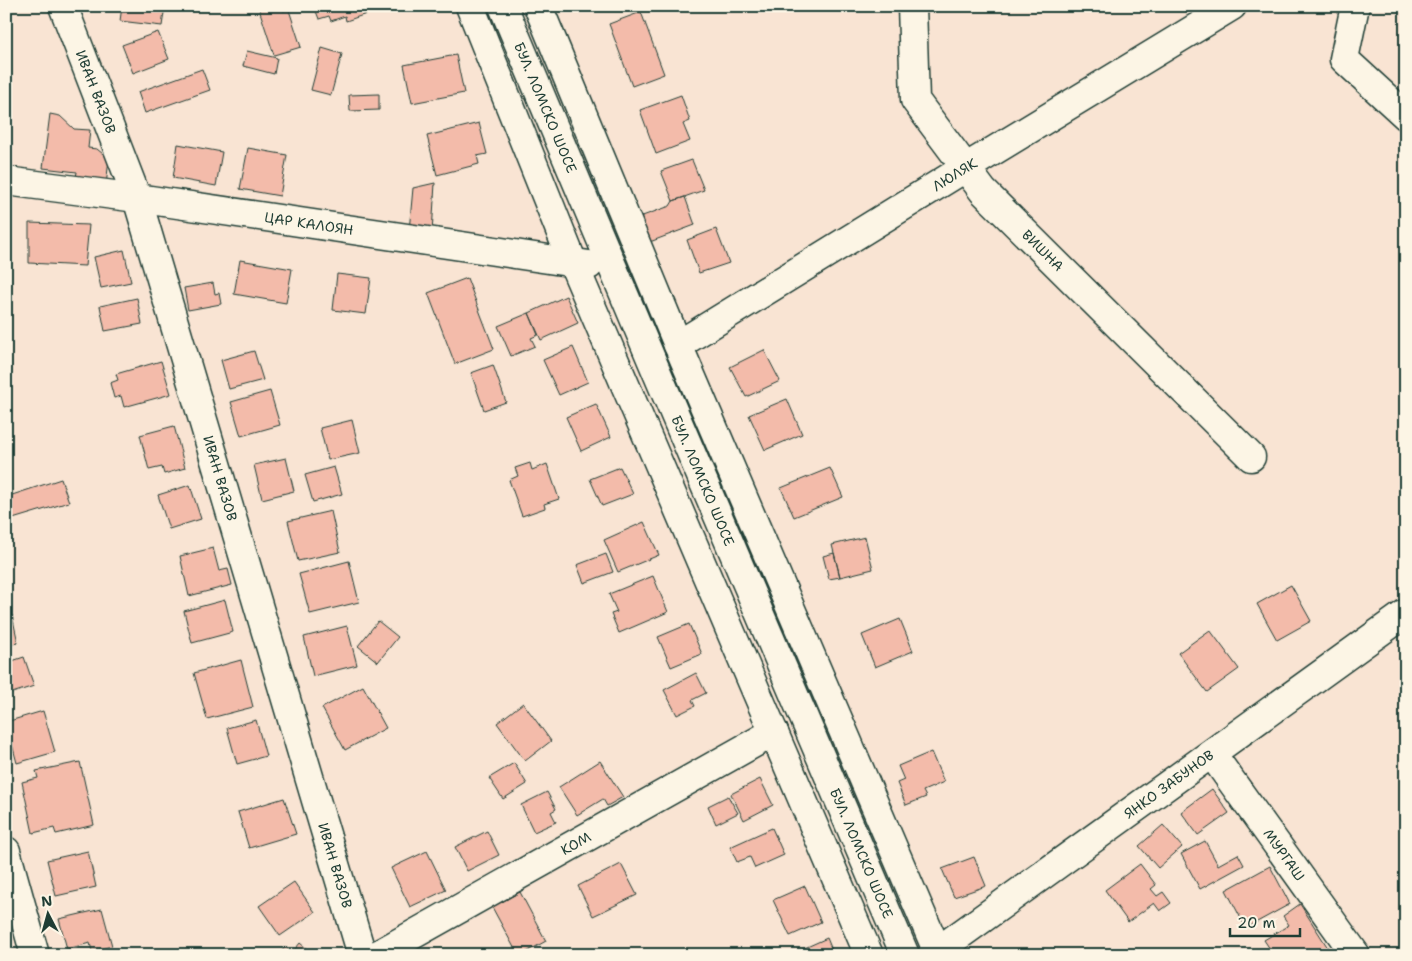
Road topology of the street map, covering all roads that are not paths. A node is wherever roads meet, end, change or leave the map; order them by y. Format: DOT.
graph roads {
  1 [pos="63,6"];
  2 [pos="470,6"];
  3 [pos="503,6"];
  4 [pos="538,6"];
  5 [pos="912,6"];
  6 [pos="1232,6"];
  7 [pos="1355,6"];
  8 [pos="1406,116"];
  9 [pos="965,168"];
  10 [pos="6,181"];
  11 [pos="137,198"];
  12 [pos="625,217"];
  13 [pos="596,229"];
  14 [pos="573,263"];
  15 [pos="613,268"];
  16 [pos="678,345"];
  17 [pos="1251,457"];
  18 [pos="1405,614"];
  19 [pos="774,732"];
  20 [pos="1212,754"];
  21 [pos="6,851"];
  22 [pos="12,895"];
  23 [pos="936,954"];
  24 [pos="35,955"];
  25 [pos="362,955"];
  26 [pos="377,955"];
  27 [pos="869,955"];
  28 [pos="905,955"];
  29 [pos="1356,955"];
  1 -- 11 [label="street, ИВАН ВАЗОВ"];
  2 -- 14 [label="street"];
  3 -- 13 [label="street, БУЛ. ЛОМСКО ШОСЕ"];
  4 -- 12 [label="street"];
  5 -- 9 [label="street, ВИШНА"];
  6 -- 9 [label="street, ЛЮЛЯК"];
  7 -- 8 [label="street"];
  9 -- 16 [label="street, ЛЮЛЯК"];
  9 -- 17 [label="street, ВИШНА"];
  10 -- 11 [label="street, ЦАР КАЛОЯН"];
  11 -- 14 [label="street, ЦАР КАЛОЯН"];
  11 -- 25 [label="street, ИВАН ВАЗОВ"];
  12 -- 13 [label="street"];
  12 -- 16 [label="street"];
  13 -- 15 [label="street, БУЛ. ЛОМСКО ШОСЕ"];
  14 -- 15 [label="street, ЦАР КАЛОЯН"];
  14 -- 19 [label="street"];
  15 -- 28 [label="street, БУЛ. ЛОМСКО ШОСЕ"];
  16 -- 23 [label="street"];
  18 -- 20 [label="street, ЯНКО ЗАБУНОВ"];
  19 -- 26 [label="street, КОМ"];
  19 -- 27 [label="street"];
  20 -- 23 [label="street, ЯНКО ЗАБУНОВ"];
  20 -- 29 [label="street, МУРГАШ"];
  21 -- 22 [label="street"];
  22 -- 24 [label="street"];
}
